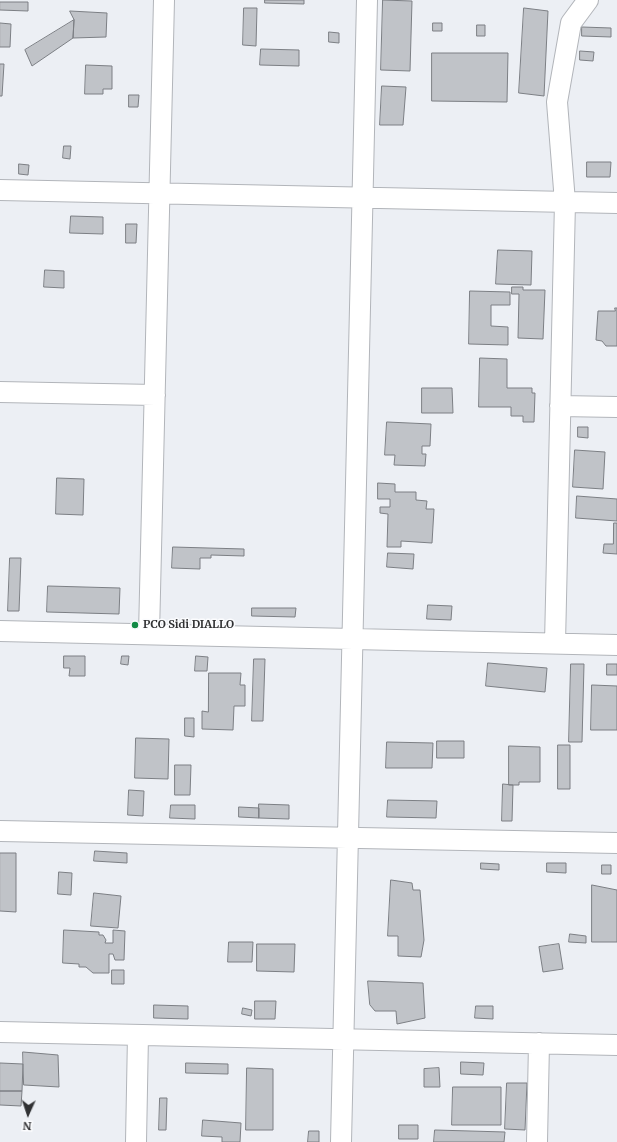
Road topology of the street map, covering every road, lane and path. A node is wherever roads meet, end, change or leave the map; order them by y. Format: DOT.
graph roads {
  1 [pos="164,0"];
  2 [pos="367,0"];
  3 [pos="588,0"];
  4 [pos="0,190"];
  5 [pos="159,193"];
  6 [pos="362,198"];
  7 [pos="565,202"];
  8 [pos="617,203"];
  9 [pos="0,392"];
  10 [pos="155,395"];
  11 [pos="560,406"];
  12 [pos="617,407"];
  13 [pos="0,631"];
  14 [pos="149,634"];
  15 [pos="352,639"];
  16 [pos="555,643"];
  17 [pos="617,645"];
  18 [pos="0,831"];
  19 [pos="348,837"];
  20 [pos="617,843"];
  21 [pos="0,1032"];
  22 [pos="138,1035"];
  23 [pos="343,1039"];
  24 [pos="538,1044"];
  25 [pos="617,1045"];
  26 [pos="136,1142"];
  27 [pos="341,1142"];
  28 [pos="536,1142"];
  1 -- 5 [label="street"];
  2 -- 6 [label="street"];
  3 -- 7 [label="street"];
  4 -- 5 [label="street"];
  5 -- 6 [label="street"];
  5 -- 10 [label="street"];
  6 -- 7 [label="street"];
  6 -- 15 [label="street"];
  7 -- 8 [label="street"];
  7 -- 11 [label="street"];
  9 -- 10 [label="street"];
  10 -- 14 [label="street"];
  11 -- 12 [label="street"];
  11 -- 16 [label="street"];
  13 -- 14 [label="street"];
  14 -- 15 [label="street"];
  15 -- 16 [label="street"];
  15 -- 19 [label="street"];
  16 -- 17 [label="street"];
  18 -- 19 [label="street"];
  19 -- 20 [label="street"];
  19 -- 23 [label="street"];
  21 -- 22 [label="street"];
  22 -- 23 [label="street"];
  22 -- 26 [label="street"];
  23 -- 24 [label="street"];
  23 -- 27 [label="street"];
  24 -- 25 [label="street"];
  24 -- 28 [label="street"];
}
